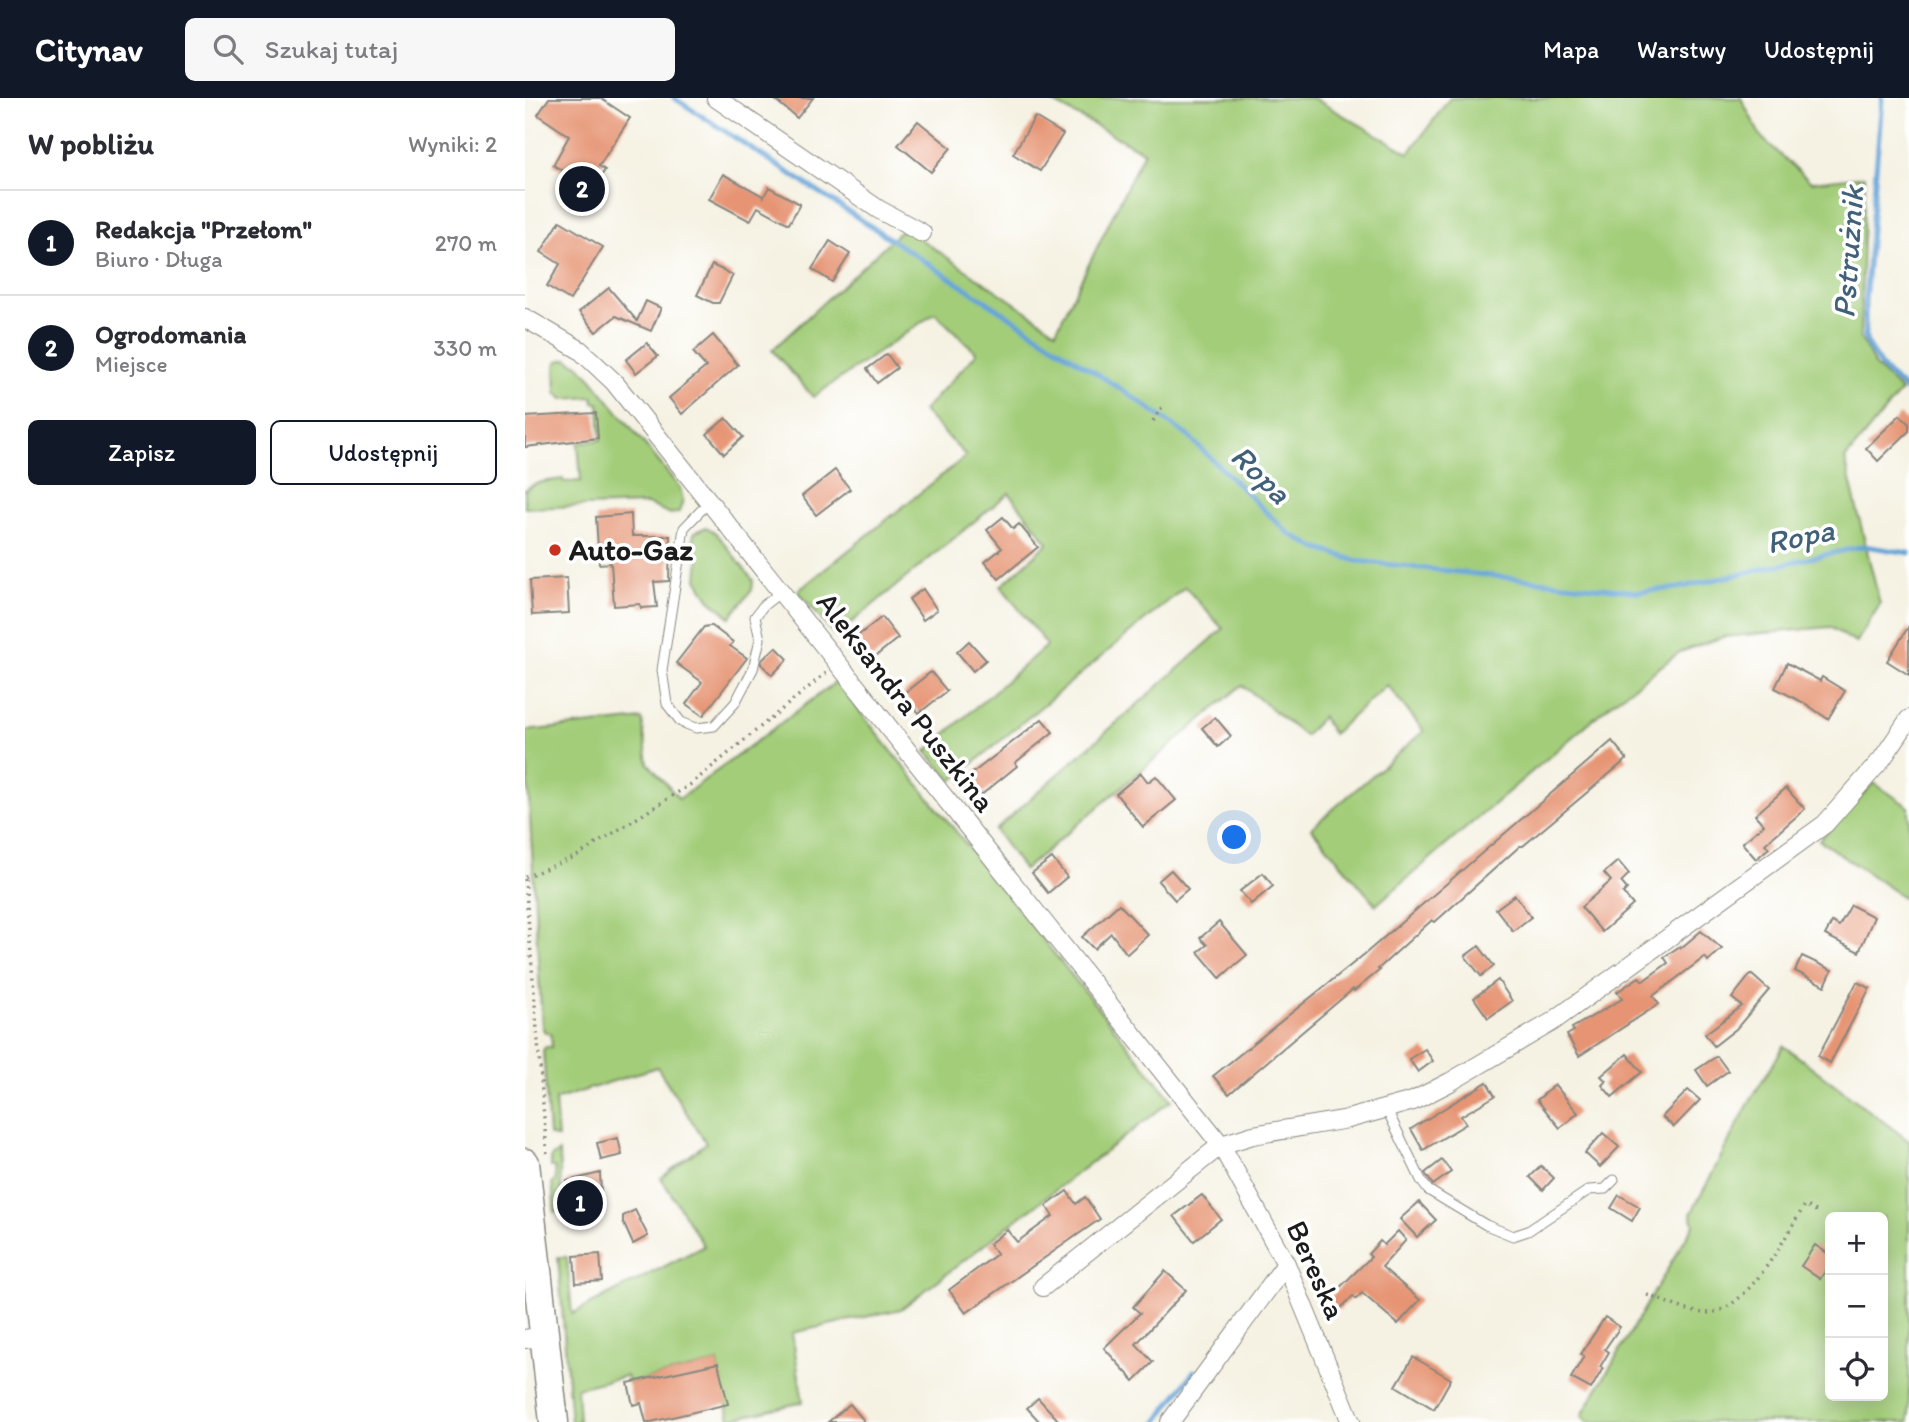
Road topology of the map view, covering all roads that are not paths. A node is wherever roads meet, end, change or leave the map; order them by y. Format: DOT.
graph roads {
  1 [pos="716,98"];
  2 [pos="922,233"];
  3 [pos="525,318"];
  4 [pos="711,501"];
  5 [pos="782,591"];
  6 [pos="1909,719"];
  7 [pos="1387,1110"];
  8 [pos="1221,1145"];
  9 [pos="537,1165"];
  10 [pos="1614,1180"];
  11 [pos="528,1228"];
  12 [pos="1286,1264"];
  13 [pos="1043,1287"];
  14 [pos="534,1337"];
  15 [pos="554,1422"];
  16 [pos="1170,1422"];
  17 [pos="1351,1422"];
  1 -- 2 [label="street"];
  3 -- 4 [label="street, Aleksandra Puszkina"];
  4 -- 5 [label="street, Aleksandra Puszkina"];
  4 -- 5 [label="lane"];
  5 -- 8 [label="street, Aleksandra Puszkina"];
  6 -- 7 [label="street"];
  7 -- 8 [label="street"];
  7 -- 10 [label="lane"];
  8 -- 12 [label="street, Bereska"];
  8 -- 13 [label="street"];
  9 -- 11 [label="main road"];
  11 -- 14 [label="main road"];
  12 -- 16 [label="street"];
  12 -- 17 [label="street, Bereska"];
  14 -- 15 [label="main road"];
}
